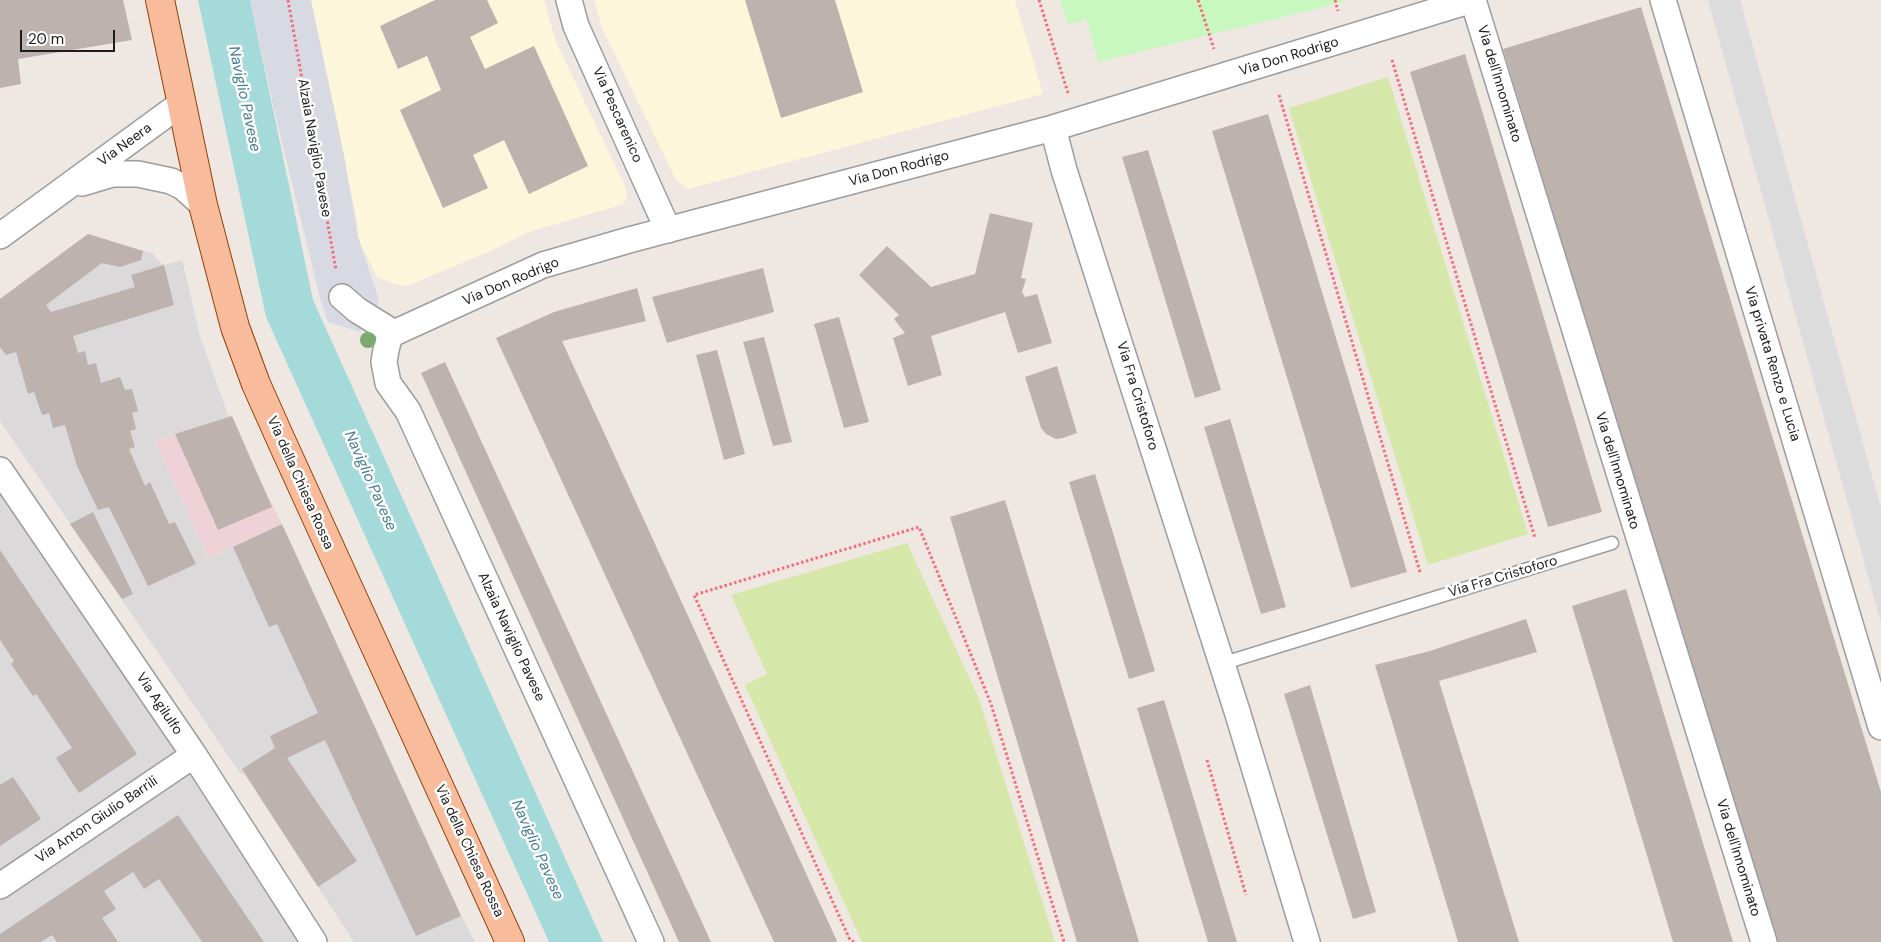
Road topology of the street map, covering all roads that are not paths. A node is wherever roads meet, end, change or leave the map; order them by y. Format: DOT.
graph roads {
  1 [pos="160,0"];
  2 [pos="569,0"];
  3 [pos="1472,0"];
  4 [pos="1663,0"];
  5 [pos="182,103"];
  6 [pos="1053,128"];
  7 [pos="68,187"];
  8 [pos="203,205"];
  9 [pos="668,230"];
  10 [pos="0,236"];
  11 [pos="342,297"];
  12 [pos="394,333"];
  13 [pos="0,470"];
  14 [pos="1612,543"];
  15 [pos="1221,664"];
  16 [pos="1881,727"];
  17 [pos="194,755"];
  18 [pos="0,886"];
  19 [pos="314,942"];
  20 [pos="510,942"];
  21 [pos="651,942"];
  22 [pos="1306,942"];
  23 [pos="1764,942"];
  1 -- 5 [label="main road, Via della Chiesa Rossa"];
  2 -- 9 [label="street, Via Pescarenico"];
  3 -- 6 [label="street, Via Don Rodrigo"];
  3 -- 23 [label="street, Via dell'Innominato"];
  4 -- 16 [label="street, Via privata Renzo e Lucia"];
  5 -- 7 [label="street, Via Neera"];
  5 -- 8 [label="main road, Via della Chiesa Rossa"];
  6 -- 9 [label="street, Via Don Rodrigo"];
  6 -- 15 [label="street, Via Fra Cristoforo"];
  7 -- 8 [label="street, Via Neera"];
  7 -- 10 [label="street, Via Neera"];
  8 -- 20 [label="main road, Via della Chiesa Rossa"];
  9 -- 12 [label="street, Via Don Rodrigo"];
  11 -- 12 [label="street"];
  12 -- 21 [label="street, Alzaia Naviglio Pavese"];
  13 -- 17 [label="street, Via Agilulfo"];
  14 -- 15 [label="lane, Via Fra Cristoforo"];
  15 -- 22 [label="street, Via Fra Cristoforo"];
  17 -- 18 [label="street, Via Anton Giulio Barrili"];
  17 -- 19 [label="street, Via Agilulfo"];
}
